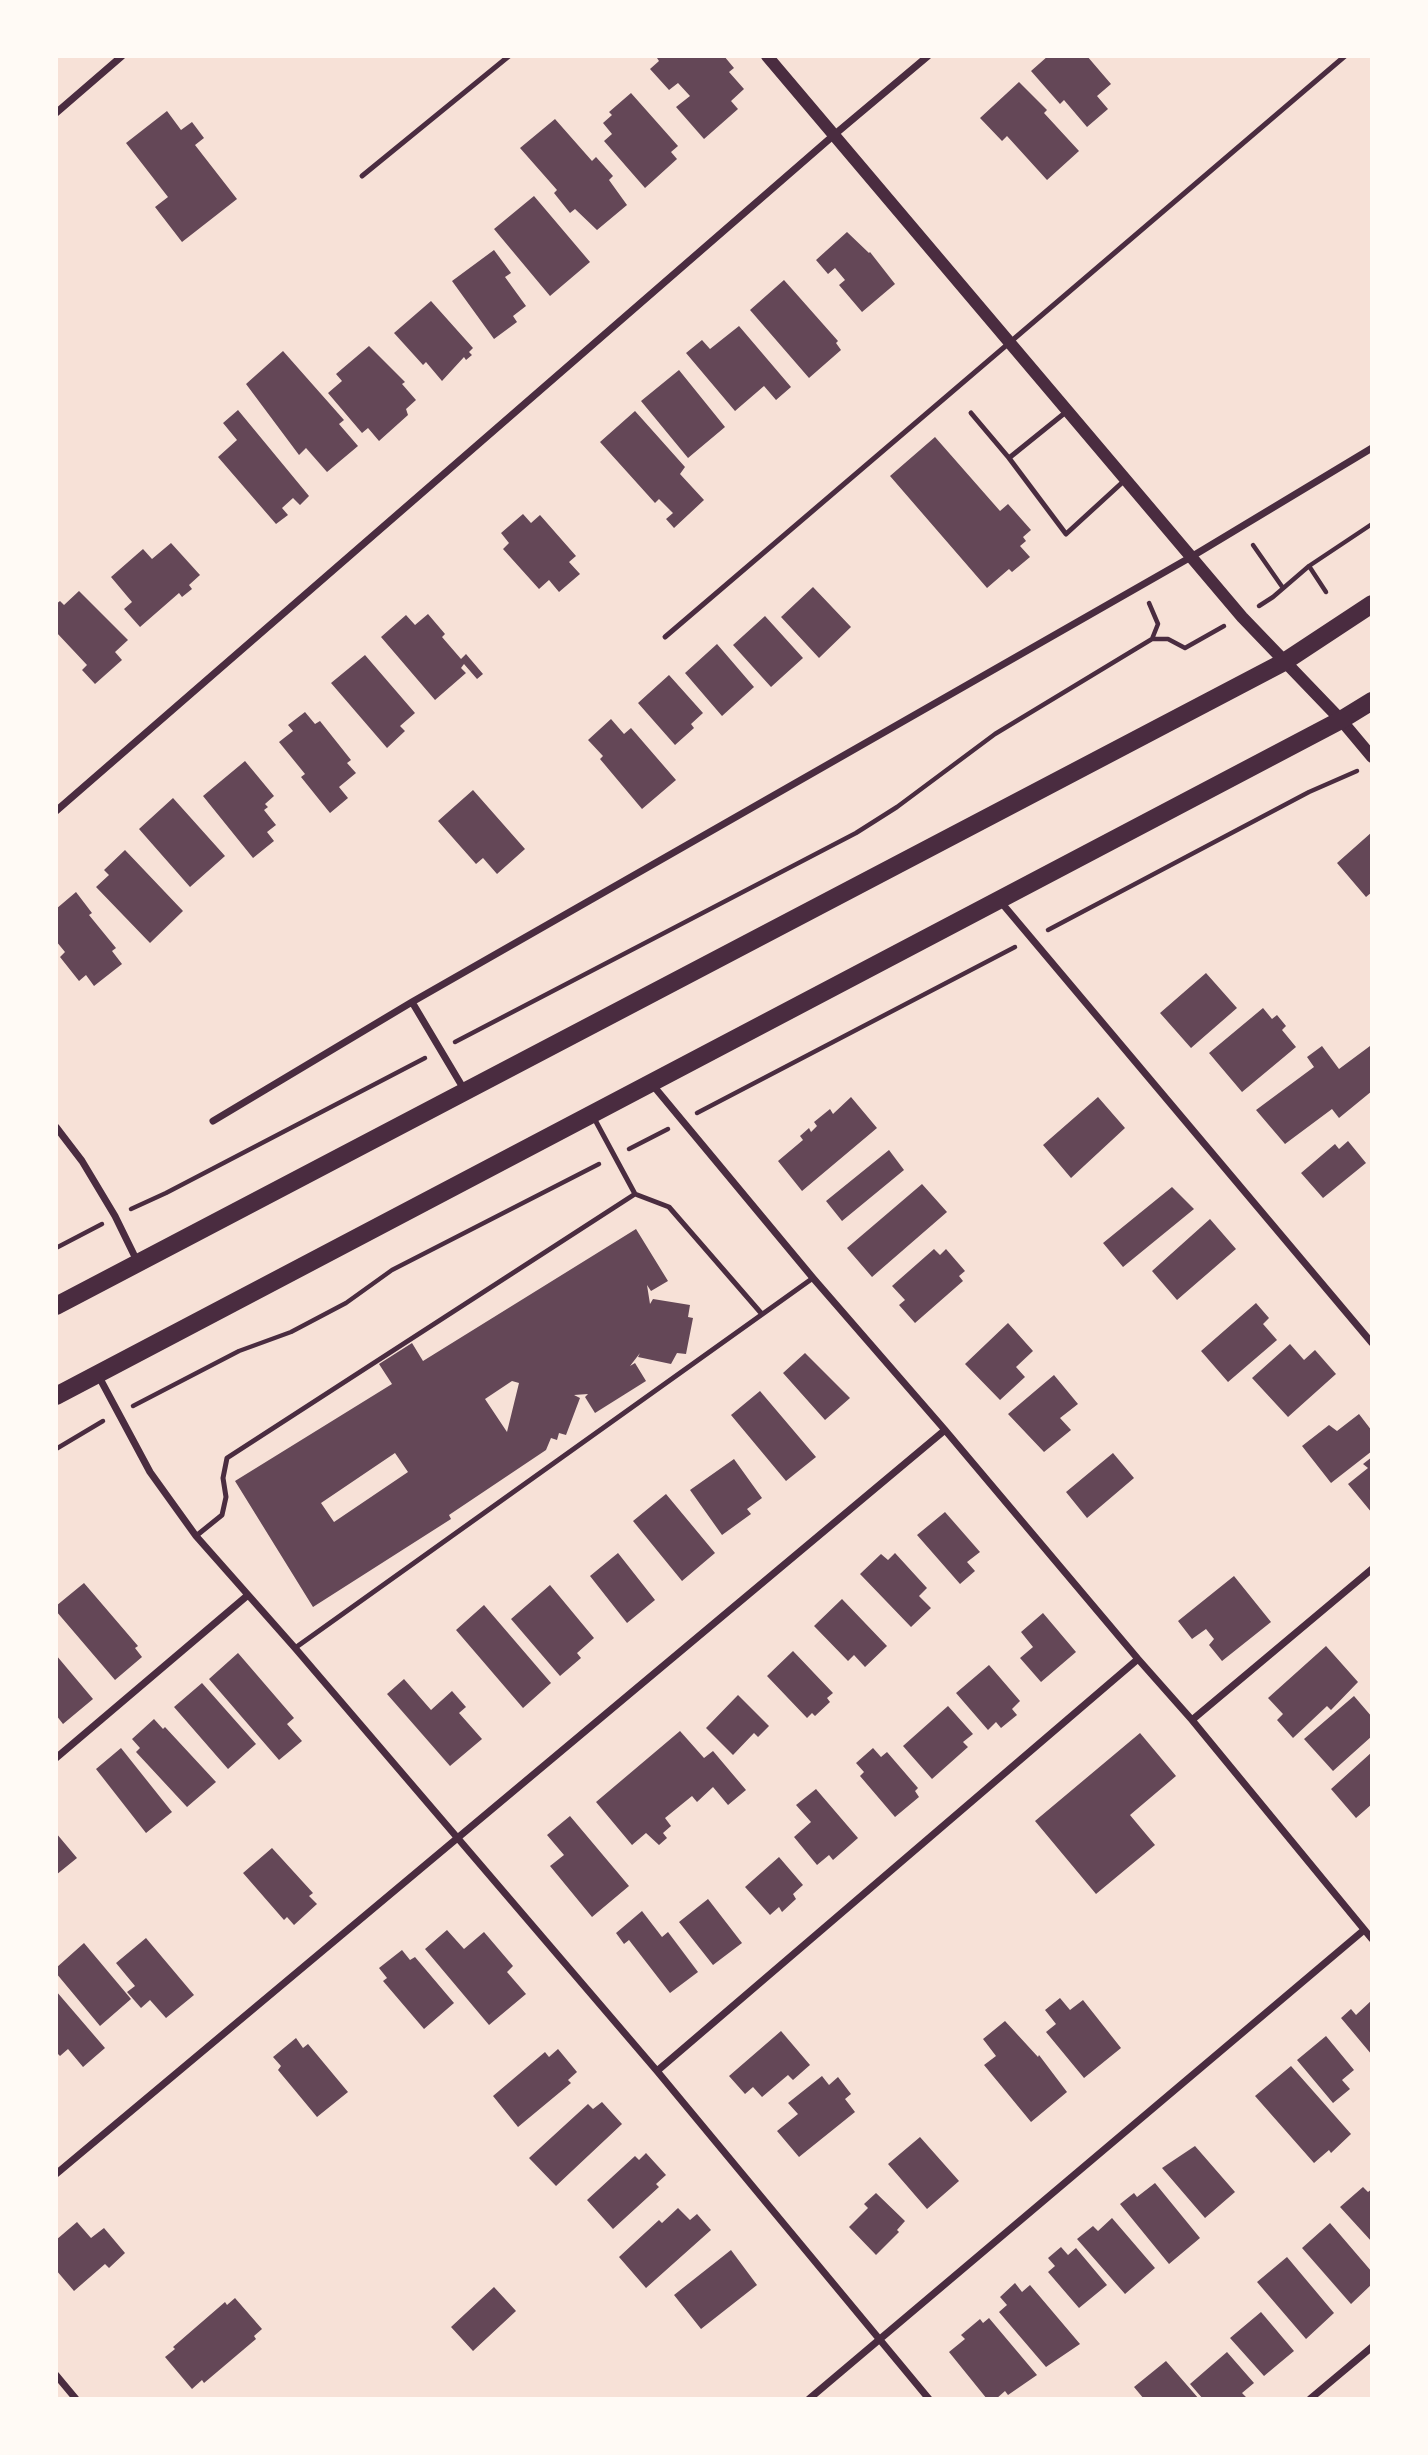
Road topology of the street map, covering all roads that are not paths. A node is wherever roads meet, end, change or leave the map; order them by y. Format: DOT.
graph roads {
  1 [pos="122,56"];
  2 [pos="509,56"];
  3 [pos="767,56"];
  4 [pos="928,56"];
  5 [pos="1345,56"];
  6 [pos="56,113"];
  7 [pos="834,135"];
  8 [pos="362,176"];
  9 [pos="1007,343"];
  10 [pos="1066,412"];
  11 [pos="971,413"];
  12 [pos="1372,448"];
  13 [pos="1009,458"];
  14 [pos="1125,480"];
  15 [pos="1191,557"];
  16 [pos="1372,604"];
  17 [pos="665,636"];
  18 [pos="1284,662"];
  19 [pos="1372,701"];
  20 [pos="1340,720"];
  21 [pos="1372,757"];
  22 [pos="56,811"];
  23 [pos="999,900"];
  24 [pos="412,1002"];
  25 [pos="651,1082"];
  26 [pos="466,1092"];
  27 [pos="591,1113"];
  28 [pos="213,1121"];
  29 [pos="56,1127"];
  30 [pos="635,1194"];
  31 [pos="138,1263"];
  32 [pos="813,1278"];
  33 [pos="56,1306"];
  34 [pos="761,1313"];
  35 [pos="1372,1343"];
  36 [pos="97,1374"];
  37 [pos="56,1396"];
  38 [pos="945,1430"];
  39 [pos="196,1536"];
  40 [pos="1372,1569"];
  41 [pos="248,1595"];
  42 [pos="295,1647"];
  43 [pos="1138,1659"];
  44 [pos="1192,1720"];
  45 [pos="56,1758"];
  46 [pos="458,1838"];
  47 [pos="1364,1930"];
  48 [pos="1372,1939"];
  49 [pos="657,2071"];
  50 [pos="56,2174"];
  51 [pos="879,2341"];
  52 [pos="1372,2347"];
  53 [pos="56,2375"];
  54 [pos="76,2399"];
  55 [pos="808,2399"];
  56 [pos="929,2399"];
  57 [pos="1310,2399"];
  1 -- 6 [label="street"];
  2 -- 8 [label="lane"];
  3 -- 7 [label="street"];
  4 -- 7 [label="street"];
  5 -- 9 [label="lane"];
  7 -- 9 [label="street"];
  7 -- 22 [label="street"];
  9 -- 10 [label="street"];
  9 -- 17 [label="lane"];
  10 -- 13 [label="lane"];
  10 -- 14 [label="street"];
  11 -- 13 [label="lane"];
  12 -- 15 [label="street"];
  13 -- 14 [label="lane"];
  14 -- 15 [label="street"];
  15 -- 18 [label="street"];
  15 -- 24 [label="street"];
  16 -- 18 [label="main road"];
  18 -- 20 [label="street"];
  18 -- 26 [label="main road"];
  19 -- 20 [label="main road"];
  20 -- 21 [label="street"];
  20 -- 23 [label="main road"];
  23 -- 25 [label="main road"];
  23 -- 35 [label="street"];
  24 -- 26 [label="street"];
  24 -- 28 [label="street"];
  25 -- 27 [label="main road"];
  25 -- 32 [label="street"];
  26 -- 31 [label="main road"];
  27 -- 30 [label="lane"];
  27 -- 36 [label="main road"];
  29 -- 31 [label="street"];
  30 -- 34 [label="lane"];
  30 -- 39 [label="lane"];
  31 -- 33 [label="main road"];
  32 -- 34 [label="lane"];
  32 -- 38 [label="street"];
  34 -- 42 [label="lane"];
  36 -- 37 [label="main road"];
  36 -- 39 [label="street"];
  38 -- 43 [label="street"];
  38 -- 46 [label="street"];
  39 -- 41 [label="street"];
  40 -- 44 [label="street"];
  41 -- 42 [label="street"];
  41 -- 45 [label="street"];
  42 -- 46 [label="street"];
  43 -- 44 [label="street"];
  43 -- 49 [label="street"];
  44 -- 47 [label="street"];
  46 -- 49 [label="street"];
  46 -- 50 [label="street"];
  47 -- 48 [label="street"];
  47 -- 51 [label="street"];
  49 -- 51 [label="street"];
  51 -- 55 [label="street"];
  51 -- 56 [label="street"];
  52 -- 57 [label="street"];
  53 -- 54 [label="street"];
}
